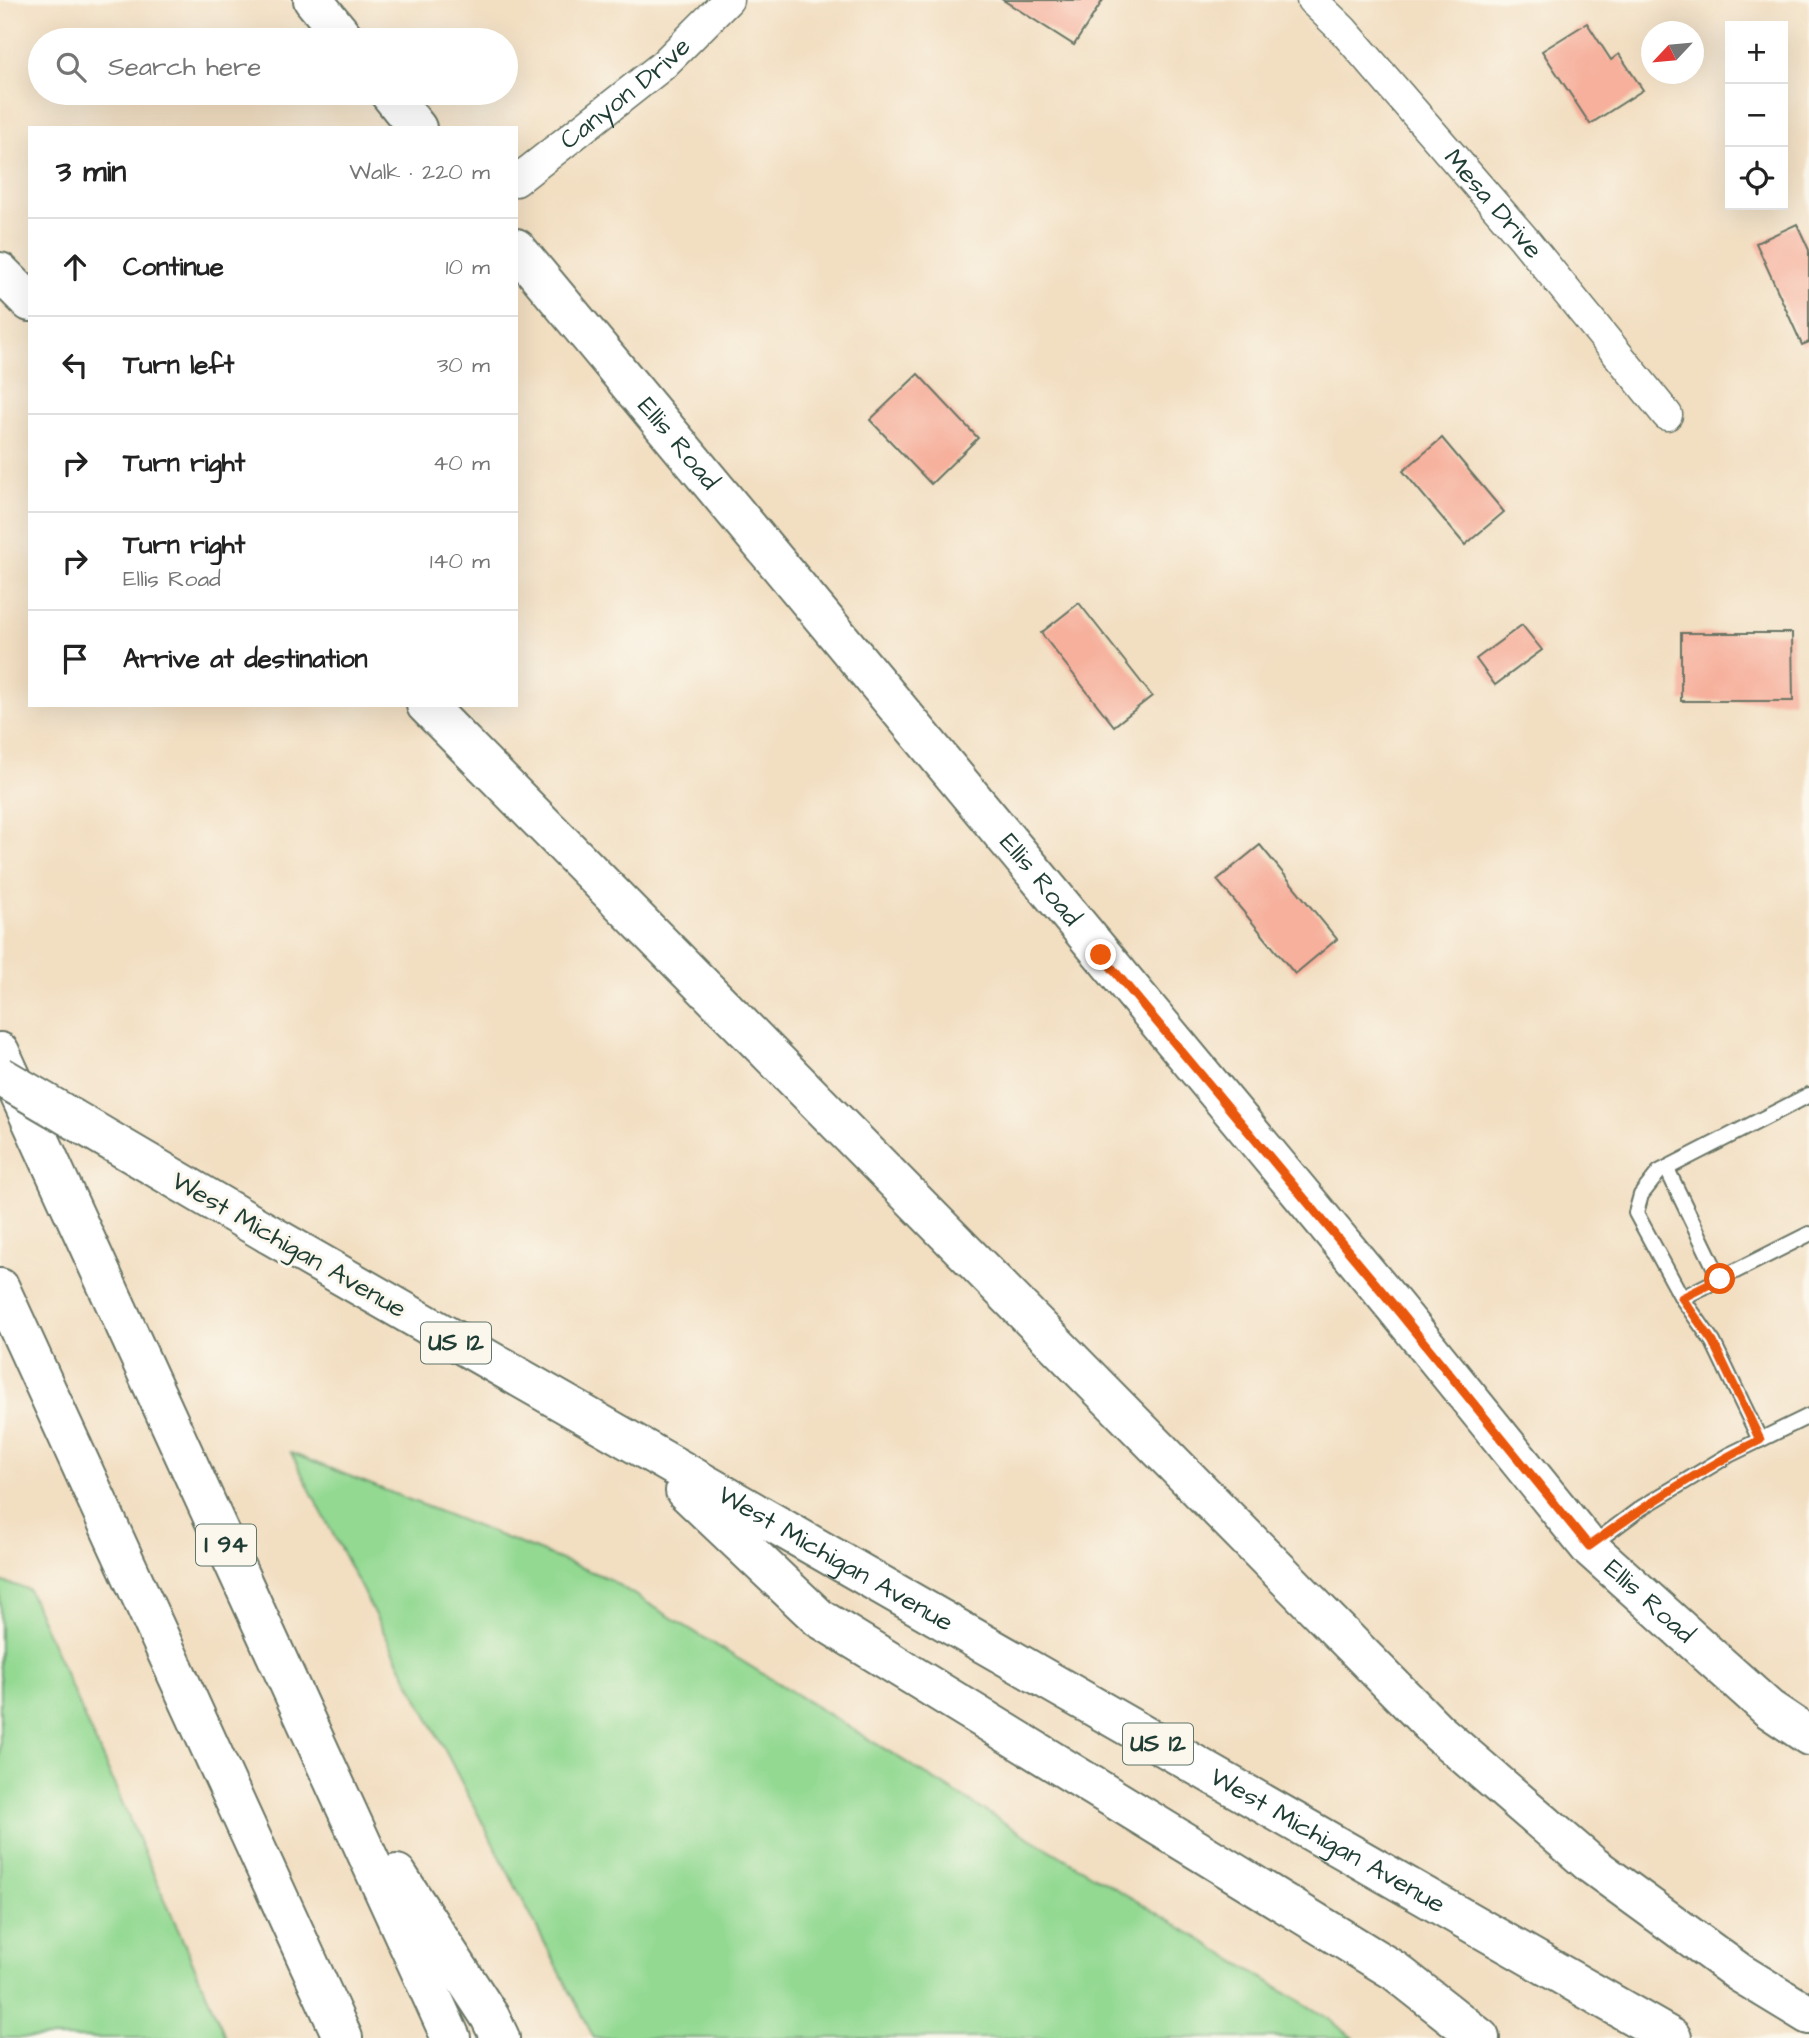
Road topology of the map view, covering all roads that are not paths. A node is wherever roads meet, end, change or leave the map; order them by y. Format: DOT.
graph roads {
  1 [pos="313,0"];
  2 [pos="728,0"];
  3 [pos="1312,0"];
  4 [pos="335,28"];
  5 [pos="398,105"];
  6 [pos="415,126"];
  7 [pos="518,179"];
  8 [pos="518,250"];
  9 [pos="0,272"];
  10 [pos="28,300"];
  11 [pos="1667,415"];
  12 [pos="428,707"];
  13 [pos="0,1052"];
  14 [pos="0,1076"];
  15 [pos="1809,1095"];
  16 [pos="1667,1169"];
  17 [pos="1809,1234"];
  18 [pos="1720,1279"];
  19 [pos="0,1288"];
  20 [pos="1682,1298"];
  21 [pos="1809,1416"];
  22 [pos="1760,1440"];
  23 [pos="643,1451"];
  24 [pos="1589,1546"];
  25 [pos="1809,1736"];
  26 [pos="326,1765"];
  27 [pos="1809,2015"];
  28 [pos="343,2038"];
  29 [pos="451,2038"];
  30 [pos="500,2038"];
  31 [pos="1480,2038"];
  32 [pos="1672,2038"];
  1 -- 4 [label="main road"];
  2 -- 7 [label="street, Canyon Drive"];
  3 -- 11 [label="street, Mesa Drive"];
  5 -- 6 [label="main road"];
  8 -- 24 [label="main road, Ellis Road"];
  9 -- 10 [label="main road"];
  12 -- 27 [label="main road"];
  13 -- 26 [label="main road, I 94"];
  14 -- 23 [label="main road, West Michigan Avenue / US 12, bridge"];
  15 -- 16 [label="lane"];
  16 -- 18 [label="lane"];
  16 -- 20 [label="lane"];
  17 -- 18 [label="lane"];
  18 -- 20 [label="lane"];
  19 -- 28 [label="main road"];
  20 -- 22 [label="lane"];
  21 -- 22 [label="lane"];
  22 -- 24 [label="lane"];
  23 -- 31 [label="main road"];
  23 -- 32 [label="main road, West Michigan Avenue / US 12"];
  24 -- 25 [label="main road, Ellis Road"];
  26 -- 29 [label="main road, I 94"];
  26 -- 30 [label="main road"];
}
